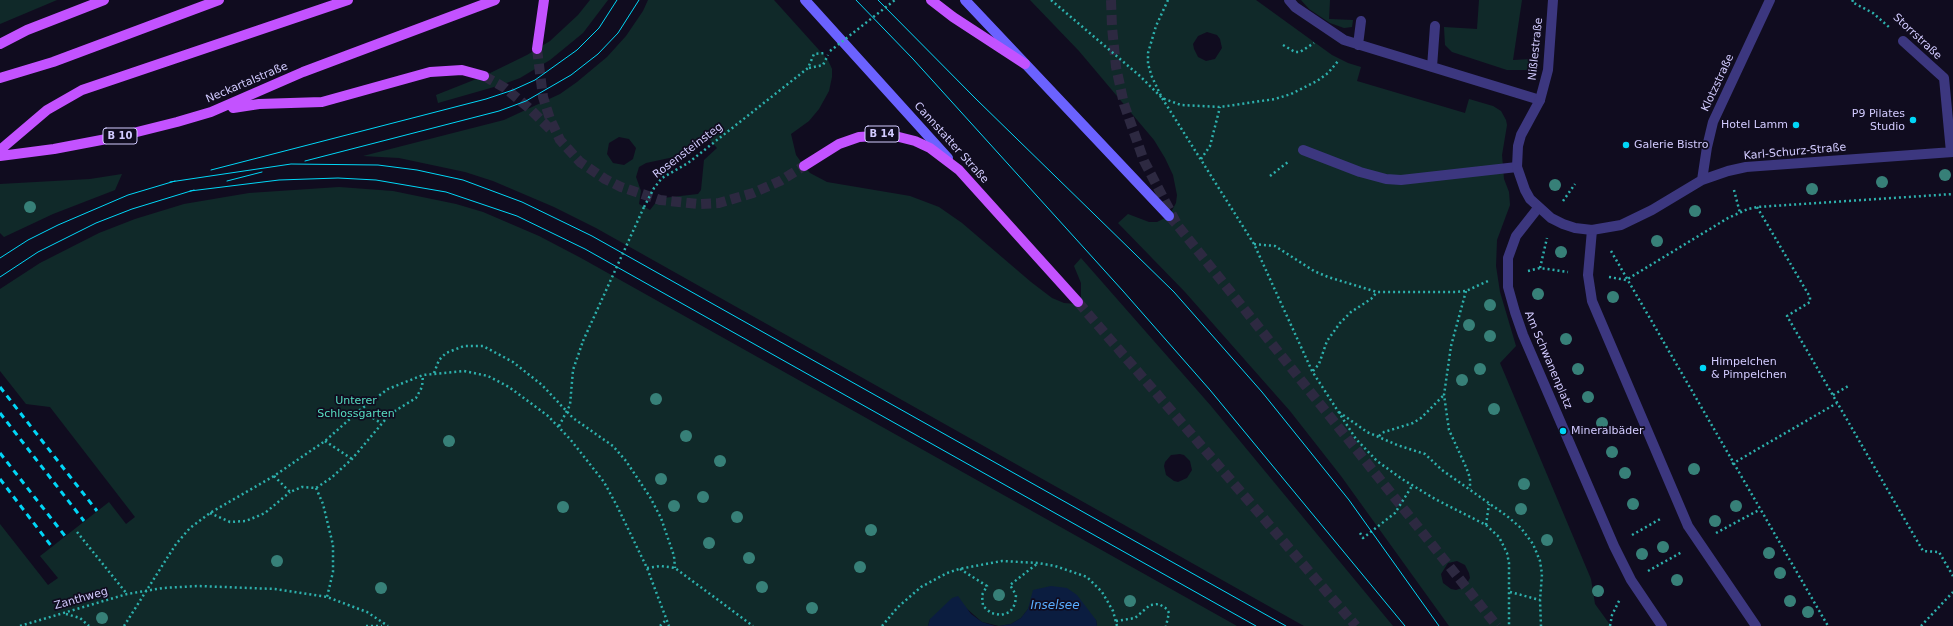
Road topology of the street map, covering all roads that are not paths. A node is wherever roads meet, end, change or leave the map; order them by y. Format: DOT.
graph roads {
  1 [pos="104,0"];
  2 [pos="220,0"];
  3 [pos="348,0"];
  4 [pos="495,0"];
  5 [pos="544,0"];
  6 [pos="804,0"];
  7 [pos="931,0"];
  8 [pos="965,0"];
  9 [pos="1289,0"];
  10 [pos="1553,0"];
  11 [pos="1770,0"];
  12 [pos="1361,21"];
  13 [pos="1435,26"];
  14 [pos="1903,41"];
  15 [pos="1354,43"];
  16 [pos="0,44"];
  17 [pos="537,49"];
  18 [pos="1025,64"];
  19 [pos="1432,67"];
  20 [pos="484,76"];
  21 [pos="0,78"];
  22 [pos="1540,100"];
  23 [pos="212,112"];
  24 [pos="0,150"];
  25 [pos="1303,150"];
  26 [pos="1952,152"];
  27 [pos="0,156"];
  28 [pos="804,166"];
  29 [pos="1517,167"];
  30 [pos="959,170"];
  31 [pos="1702,180"];
  32 [pos="1538,208"];
  33 [pos="1169,216"];
  34 [pos="1596,230"];
  35 [pos="1078,302"];
  36 [pos="1662,626"];
  37 [pos="1756,626"];
  1 -- 16 [label="main road"];
  2 -- 21 [label="main road"];
  3 -- 24 [label="main road"];
  4 -- 23 [label="main road, Neckartalstraße / B 10"];
  5 -- 17 [label="main road"];
  6 -- 30 [label="main road, Cannstatter Straße"];
  7 -- 18 [label="main road"];
  8 -- 18 [label="main road"];
  9 -- 15 [label="street"];
  10 -- 22 [label="street, Nißlestraße"];
  11 -- 31 [label="street, Klotzstraße"];
  12 -- 15 [label="street"];
  13 -- 19 [label="street"];
  14 -- 26 [label="street, Storrstraße"];
  15 -- 19 [label="street"];
  18 -- 33 [label="main road"];
  19 -- 22 [label="street"];
  20 -- 23 [label="main road, B 10"];
  22 -- 29 [label="street, Nißlestraße"];
  23 -- 27 [label="main road, Neckartalstraße / B 10"];
  25 -- 29 [label="street"];
  26 -- 31 [label="street, Karl-Schurz-Straße"];
  28 -- 30 [label="main road, B 14"];
  29 -- 32 [label="street, Nißlestraße"];
  30 -- 35 [label="main road, Cannstatter Straße / B 14"];
  31 -- 34 [label="street, Karl-Schurz-Straße"];
  32 -- 34 [label="street, Karl-Schurz-Straße"];
  32 -- 36 [label="street, Am Schwanenplatz"];
  34 -- 37 [label="street"];
}
